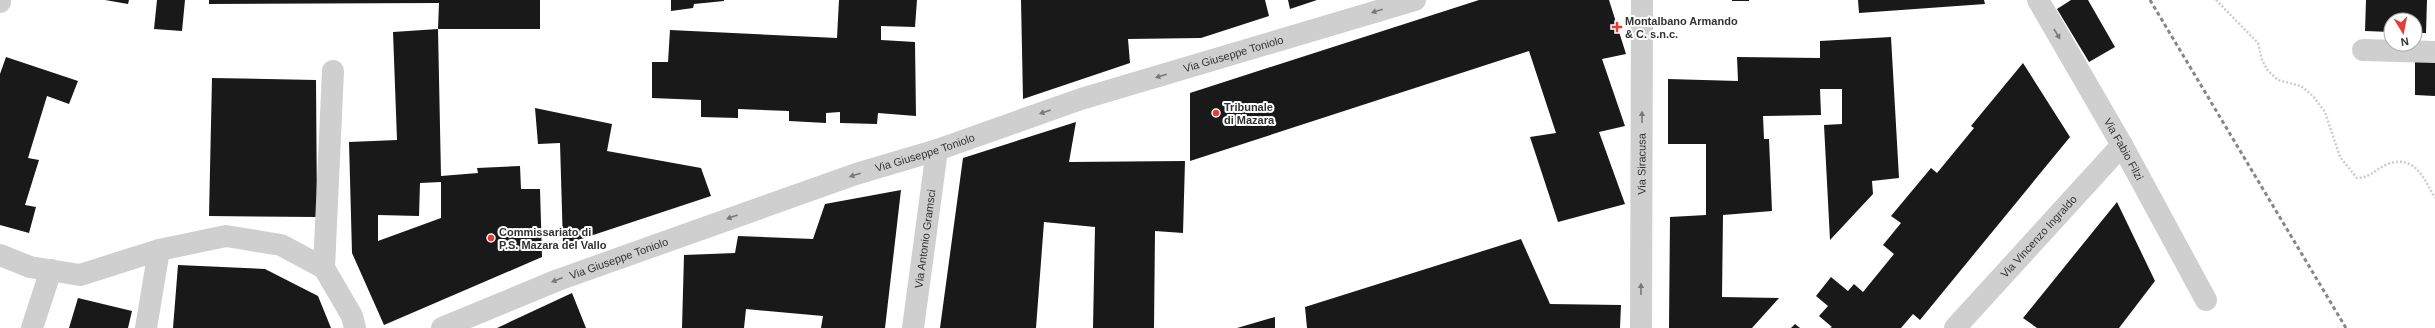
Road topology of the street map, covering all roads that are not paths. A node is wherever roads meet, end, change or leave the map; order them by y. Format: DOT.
graph roads {
  1 [pos="1415,0"];
  2 [pos="1642,0"];
  3 [pos="2038,0"];
  4 [pos="2362,50"];
  5 [pos="2435,52"];
  6 [pos="333,70"];
  7 [pos="2122,145"];
  8 [pos="937,150"];
  9 [pos="159,250"];
  10 [pos="0,255"];
  11 [pos="324,268"];
  12 [pos="51,270"];
  13 [pos="2206,300"];
  14 [pos="32,328"];
  15 [pos="146,328"];
  16 [pos="355,328"];
  17 [pos="442,328"];
  18 [pos="913,328"];
  19 [pos="1641,328"];
  20 [pos="1955,328"];
  1 -- 8 [label="street, Via Giuseppe Toniolo, one-way"];
  19 -- 2 [label="street, Via Siracusa, one-way"];
  3 -- 7 [label="street, Via Fabio Filzi, one-way"];
  4 -- 5 [label="street"];
  6 -- 11 [label="street"];
  7 -- 13 [label="street, Via Fabio Filzi"];
  7 -- 20 [label="street, Via Vincenzo Ingraldo"];
  8 -- 17 [label="street, Via Giuseppe Toniolo, one-way"];
  8 -- 18 [label="street, Via Antonio Gramsci"];
  9 -- 11 [label="street"];
  9 -- 12 [label="street"];
  9 -- 15 [label="street"];
  10 -- 12 [label="street"];
  11 -- 16 [label="street"];
  12 -- 14 [label="street"];
}
